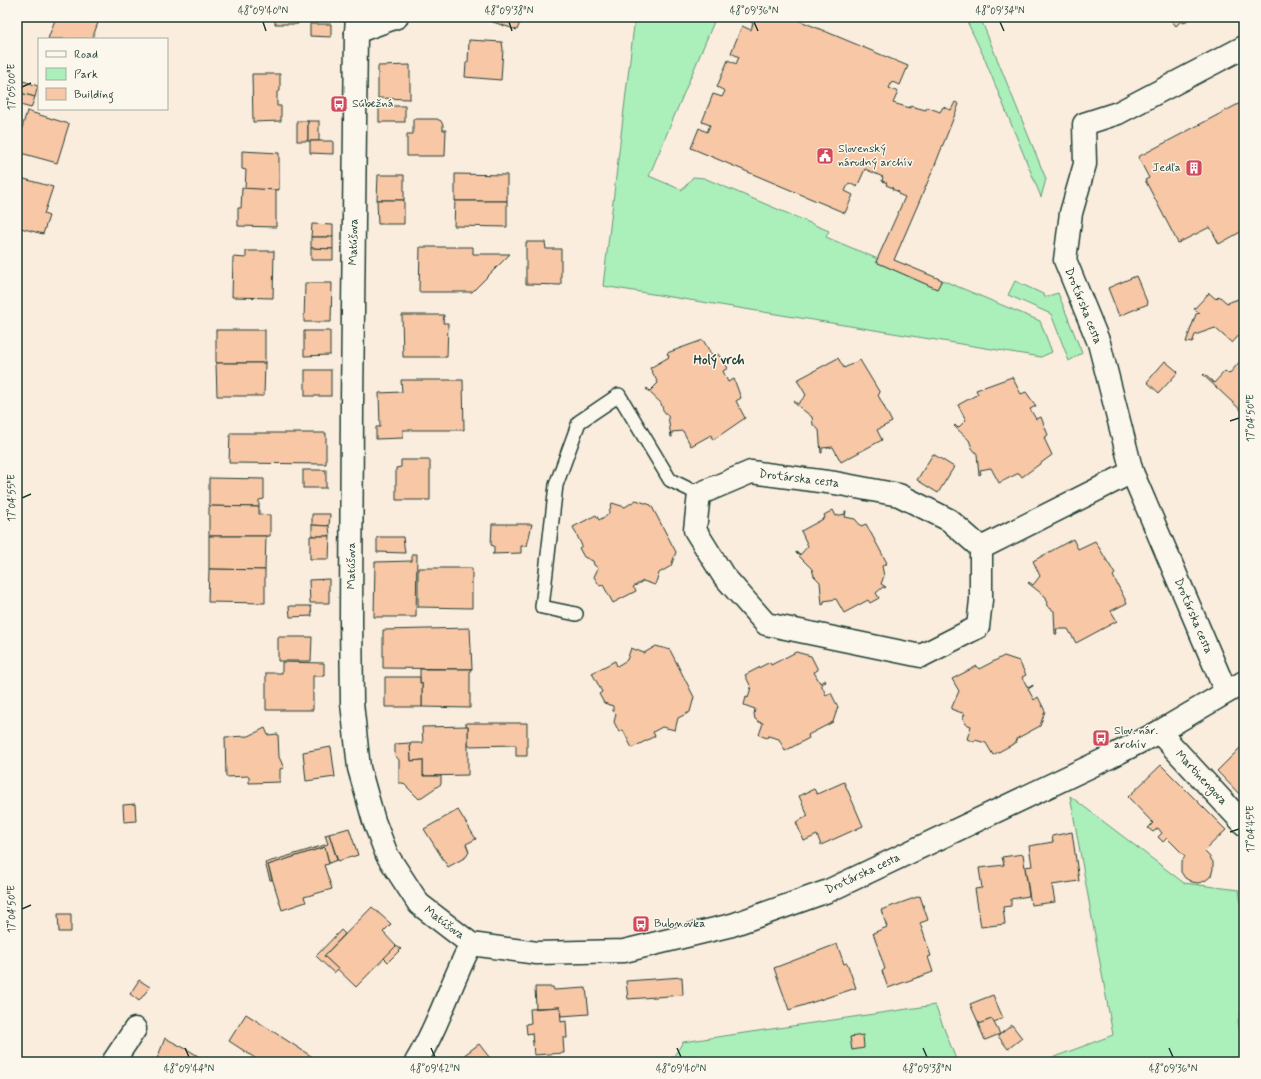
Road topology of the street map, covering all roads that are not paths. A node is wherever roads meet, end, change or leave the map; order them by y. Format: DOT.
graph roads {
  1 [pos="397,17"];
  2 [pos="357,25"];
  3 [pos="1244,46"];
  4 [pos="1132,472"];
  5 [pos="699,494"];
  6 [pos="980,548"];
  7 [pos="576,614"];
  8 [pos="1235,687"];
  9 [pos="1159,732"];
  10 [pos="1244,824"];
  11 [pos="471,944"];
  12 [pos="135,1029"];
  13 [pos="113,1062"];
  14 [pos="416,1062"];
  1 -- 2 [label="street"];
  2 -- 11 [label="street, Matúšova"];
  3 -- 4 [label="street, Drotárska cesta"];
  4 -- 6 [label="street"];
  4 -- 8 [label="street, Drotárska cesta"];
  5 -- 6 [label="street, Drotárska cesta"];
  5 -- 6 [label="street"];
  5 -- 7 [label="lane"];
  8 -- 9 [label="street, Drotárska cesta"];
  9 -- 10 [label="street, Martinengova"];
  9 -- 11 [label="street, Drotárska cesta"];
  11 -- 14 [label="street, Matúšova"];
  12 -- 13 [label="street"];
}
